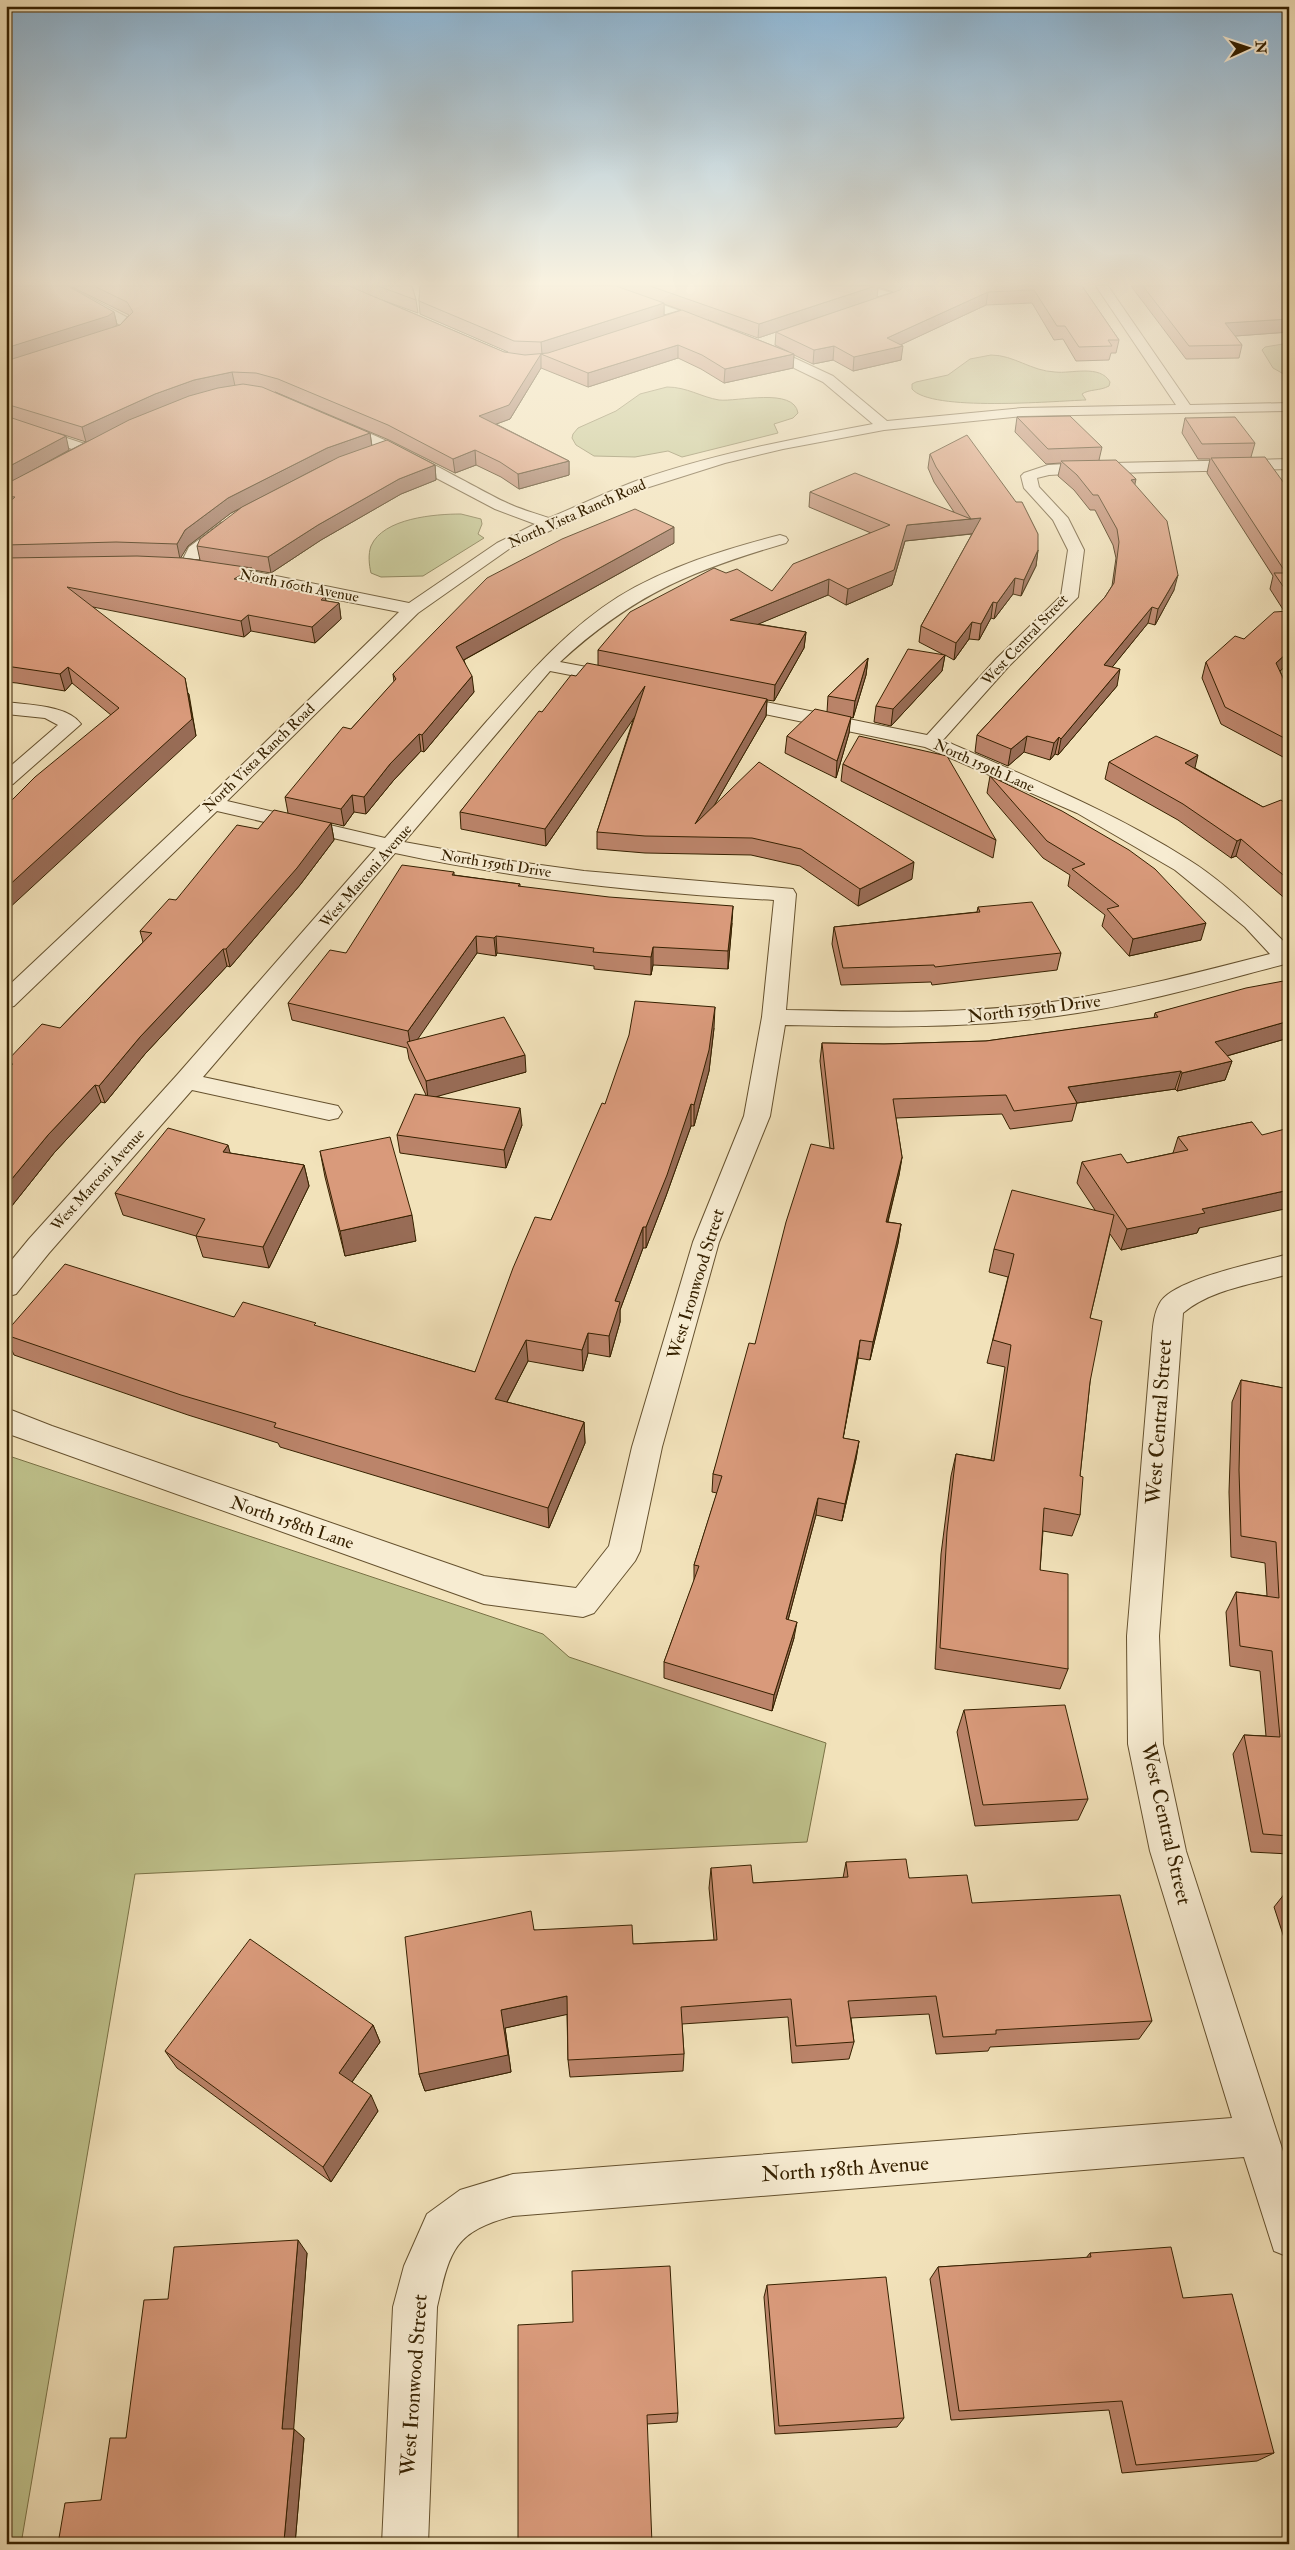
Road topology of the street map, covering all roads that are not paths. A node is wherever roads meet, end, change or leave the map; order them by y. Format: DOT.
graph roads {
  1 [pos="859,405"];
  2 [pos="1183,405"];
  3 [pos="1289,407"];
  4 [pos="1185,408"];
  5 [pos="6,422"];
  6 [pos="327,422"];
  7 [pos="884,426"];
  8 [pos="103,442"];
  9 [pos="390,448"];
  10 [pos="86,450"];
  11 [pos="371,454"];
  12 [pos="70,458"];
  13 [pos="1289,464"];
  14 [pos="238,518"];
  15 [pos="549,524"];
  16 [pos="780,540"];
  17 [pos="168,566"];
  18 [pos="187,567"];
  19 [pos="412,609"];
  20 [pos="546,665"];
  21 [pos="637,681"];
  22 [pos="715,698"];
  23 [pos="6,708"];
  24 [pos="931,742"];
  25 [pos="6,780"];
  26 [pos="213,804"];
  27 [pos="392,845"];
  28 [pos="785,894"];
  29 [pos="1287,957"];
  30 [pos="17,977"];
  31 [pos="6,1000"];
  32 [pos="774,1017"];
  33 [pos="186,1081"];
  34 [pos="329,1112"];
  35 [pos="1289,1264"];
  36 [pos="6,1287"];
  37 [pos="6,1420"];
  38 [pos="583,1603"];
  39 [pos="1257,2136"];
  40 [pos="442,2229"];
  41 [pos="1289,2236"];
  42 [pos="405,2544"];
  1 -- 7 [label="street"];
  2 -- 4 [label="street"];
  3 -- 4 [label="street, North Vista Ranch Road"];
  4 -- 7 [label="street, North Vista Ranch Road"];
  5 -- 10 [label="street"];
  6 -- 9 [label="street"];
  7 -- 15 [label="street, North Vista Ranch Road"];
  8 -- 10 [label="street"];
  9 -- 11 [label="street"];
  9 -- 15 [label="street"];
  10 -- 12 [label="street"];
  13 -- 24 [label="street, West Central Street"];
  14 -- 18 [label="street"];
  15 -- 19 [label="street, North Vista Ranch Road"];
  16 -- 20 [label="street, West Marconi Avenue"];
  17 -- 18 [label="street, North 160th Avenue"];
  18 -- 19 [label="street, North 160th Avenue"];
  19 -- 26 [label="street, North Vista Ranch Road"];
  20 -- 21 [label="street"];
  20 -- 27 [label="street, West Marconi Avenue"];
  22 -- 24 [label="street, North 159th Lane"];
  23 -- 25 [label="street"];
  24 -- 29 [label="street, North 159th Lane"];
  26 -- 27 [label="street, North 159th Drive"];
  26 -- 30 [label="street, North Vista Ranch Road"];
  27 -- 28 [label="street, North 159th Drive"];
  27 -- 33 [label="street, West Marconi Avenue"];
  28 -- 32 [label="street, West Ironwood Street"];
  29 -- 32 [label="street, North 159th Drive"];
  30 -- 31 [label="street, North Vista Ranch Road"];
  32 -- 38 [label="street, West Ironwood Street"];
  33 -- 34 [label="street"];
  33 -- 36 [label="street, West Marconi Avenue"];
  35 -- 39 [label="street, West Central Street"];
  37 -- 38 [label="street, North 158th Lane"];
  39 -- 40 [label="street, North 158th Avenue"];
  39 -- 41 [label="street, West Central Street"];
  40 -- 42 [label="street, West Ironwood Street"];
}
